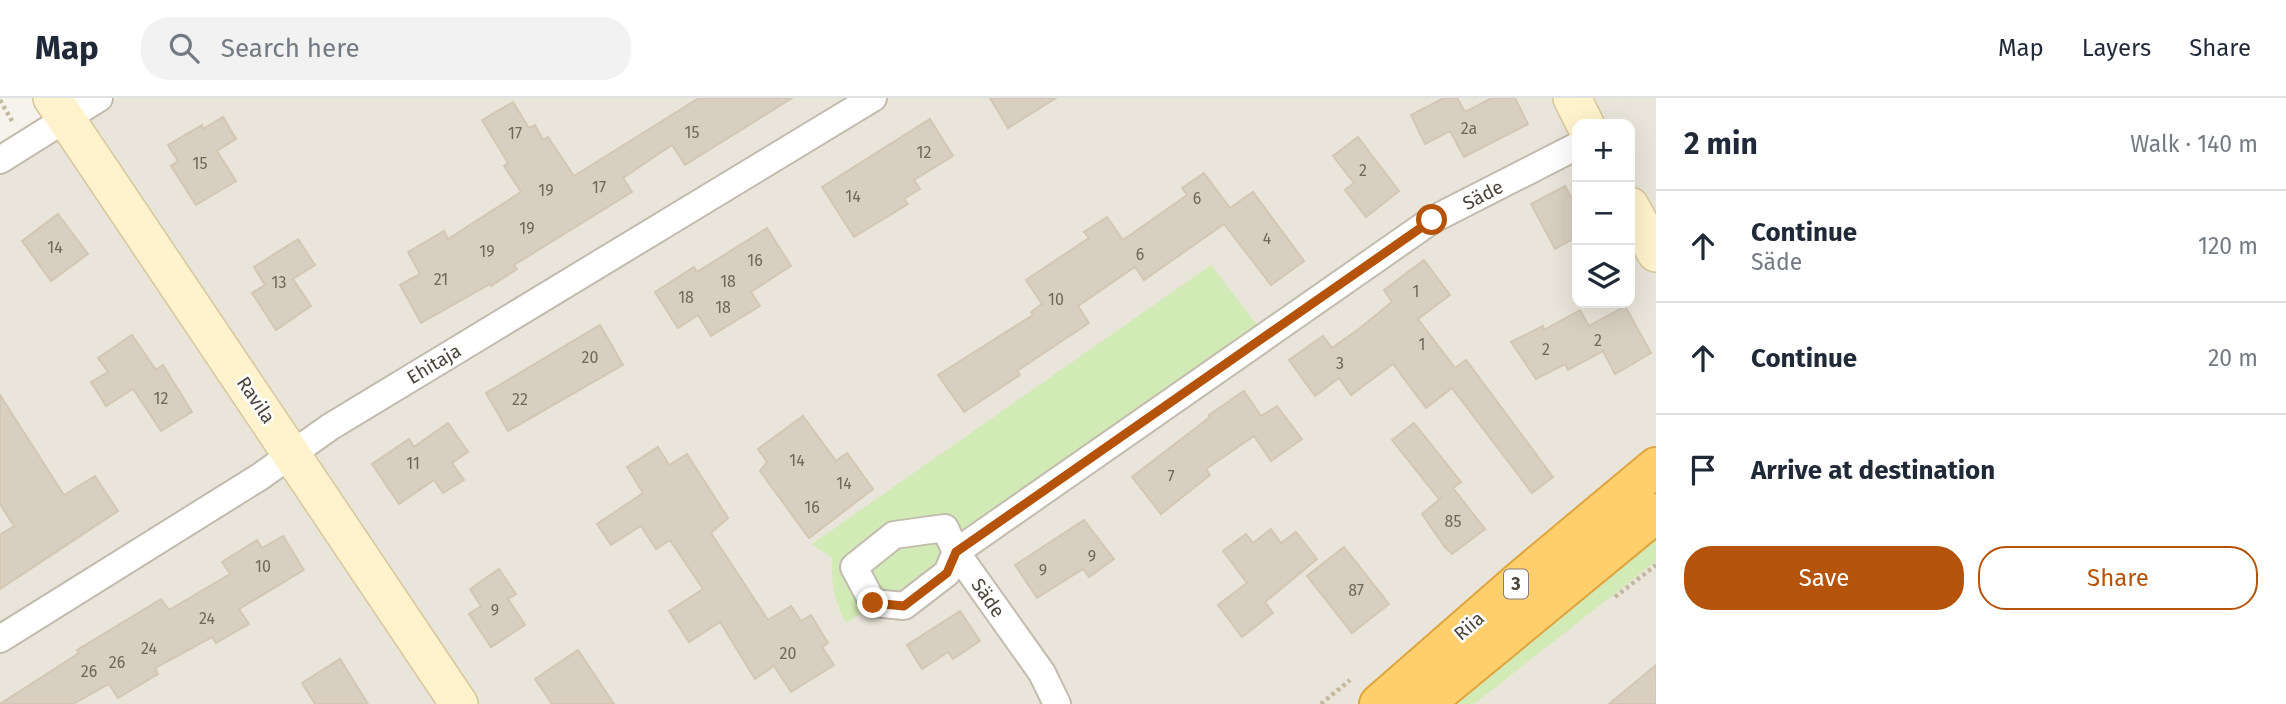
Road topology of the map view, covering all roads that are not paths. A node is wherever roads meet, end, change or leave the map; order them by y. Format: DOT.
graph roads {
  1 [pos="99,98"];
  2 [pos="873,98"];
  3 [pos="1572,98"];
  4 [pos="59,109"];
  5 [pos="1582,119"];
  6 [pos="1572,149"];
  7 [pos="0,160"];
  8 [pos="1635,215"];
  9 [pos="1656,253"];
  10 [pos="293,454"];
  11 [pos="1656,467"];
  12 [pos="1656,513"];
  13 [pos="0,639"];
  14 [pos="459,704"];
  15 [pos="1057,704"];
  16 [pos="1379,704"];
  17 [pos="1424,704"];
  1 -- 4 [label="street"];
  2 -- 10 [label="street, Ehitaja"];
  3 -- 5 [label="street"];
  4 -- 7 [label="street"];
  4 -- 10 [label="street, Ravila"];
  6 -- 15 [label="street, Säde"];
  8 -- 9 [label="street"];
  10 -- 13 [label="street, Ehitaja"];
  10 -- 14 [label="street, Ravila"];
  11 -- 16 [label="highway, Riia / 3"];
  12 -- 17 [label="highway, Riia / 3"];
}
